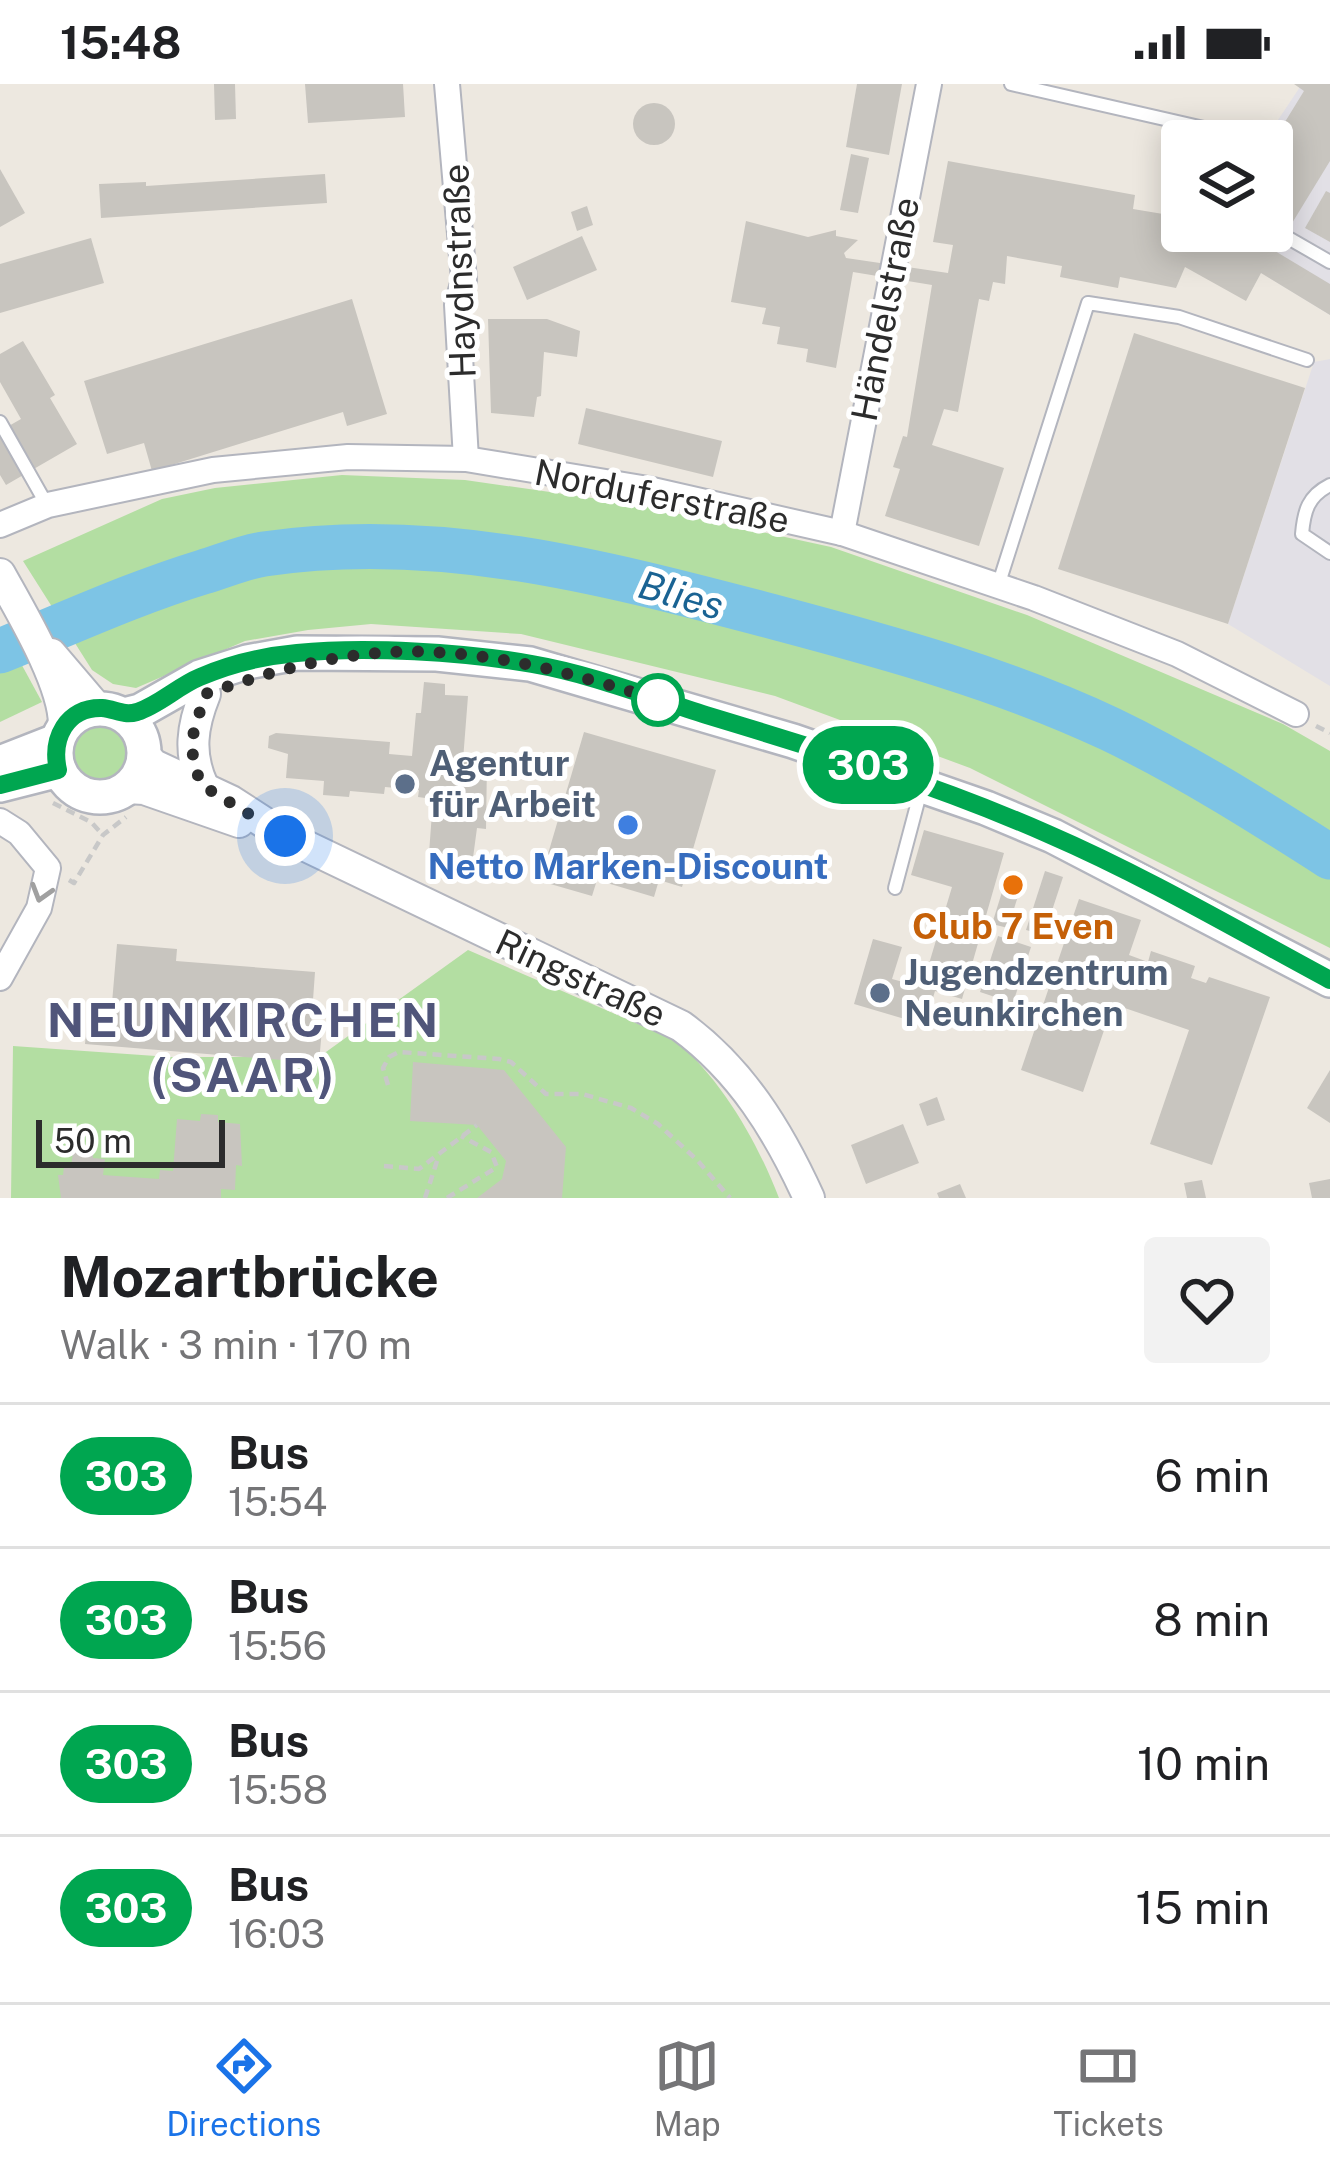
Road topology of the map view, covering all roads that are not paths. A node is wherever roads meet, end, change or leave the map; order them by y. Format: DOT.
graph roads {
  1 [pos="447,84"];
  2 [pos="929,84"];
  3 [pos="1011,84"];
  4 [pos="1169,120"];
  5 [pos="1293,240"];
  6 [pos="1330,262"];
  7 [pos="1307,360"];
  8 [pos="0,422"];
  9 [pos="466,459"];
  10 [pos="1330,485"];
  11 [pos="48,505"];
  12 [pos="0,524"];
  13 [pos="842,533"];
  14 [pos="1330,553"];
  15 [pos="1,577"];
  16 [pos="998,586"];
  17 [pos="370,653"];
  18 [pos="205,694"];
  19 [pos="88,699"];
  20 [pos="1296,714"];
  21 [pos="144,749"];
  22 [pos="56,759"];
  23 [pos="0,763"];
  24 [pos="923,784"];
  25 [pos="0,785"];
  26 [pos="203,786"];
  27 [pos="129,801"];
  28 [pos="0,820"];
  29 [pos="285,836"];
  30 [pos="895,888"];
  31 [pos="0,978"];
  32 [pos="1330,980"];
  33 [pos="809,1198"];
  1 -- 9 [label="street, Haydnstraße"];
  2 -- 13 [label="street, Händelstraße"];
  3 -- 4 [label="lane"];
  5 -- 6 [label="lane"];
  7 -- 16 [label="lane"];
  8 -- 11 [label="lane"];
  9 -- 11 [label="street, Norduferstraße"];
  9 -- 13 [label="street, Norduferstraße"];
  10 -- 14 [label="lane"];
  11 -- 12 [label="street, Norduferstraße"];
  13 -- 16 [label="street, Norduferstraße"];
  15 -- 19 [label="street"];
  16 -- 20 [label="street, Norduferstraße"];
  17 -- 18 [label="main road"];
  17 -- 19 [label="main road"];
  17 -- 24 [label="main road"];
  18 -- 21 [label="main road"];
  18 -- 26 [label="street"];
  19 -- 21 [label="main road"];
  19 -- 22 [label="main road"];
  21 -- 26 [label="street, Ringstraße"];
  21 -- 27 [label="main road"];
  22 -- 23 [label="main road"];
  22 -- 25 [label="main road"];
  22 -- 27 [label="main road"];
  24 -- 30 [label="lane"];
  24 -- 32 [label="main road"];
  26 -- 29 [label="street, Ringstraße"];
  27 -- 29 [label="street, Ringstraße"];
  28 -- 31 [label="street, one-way"];
  29 -- 33 [label="street, Ringstraße"];
}
